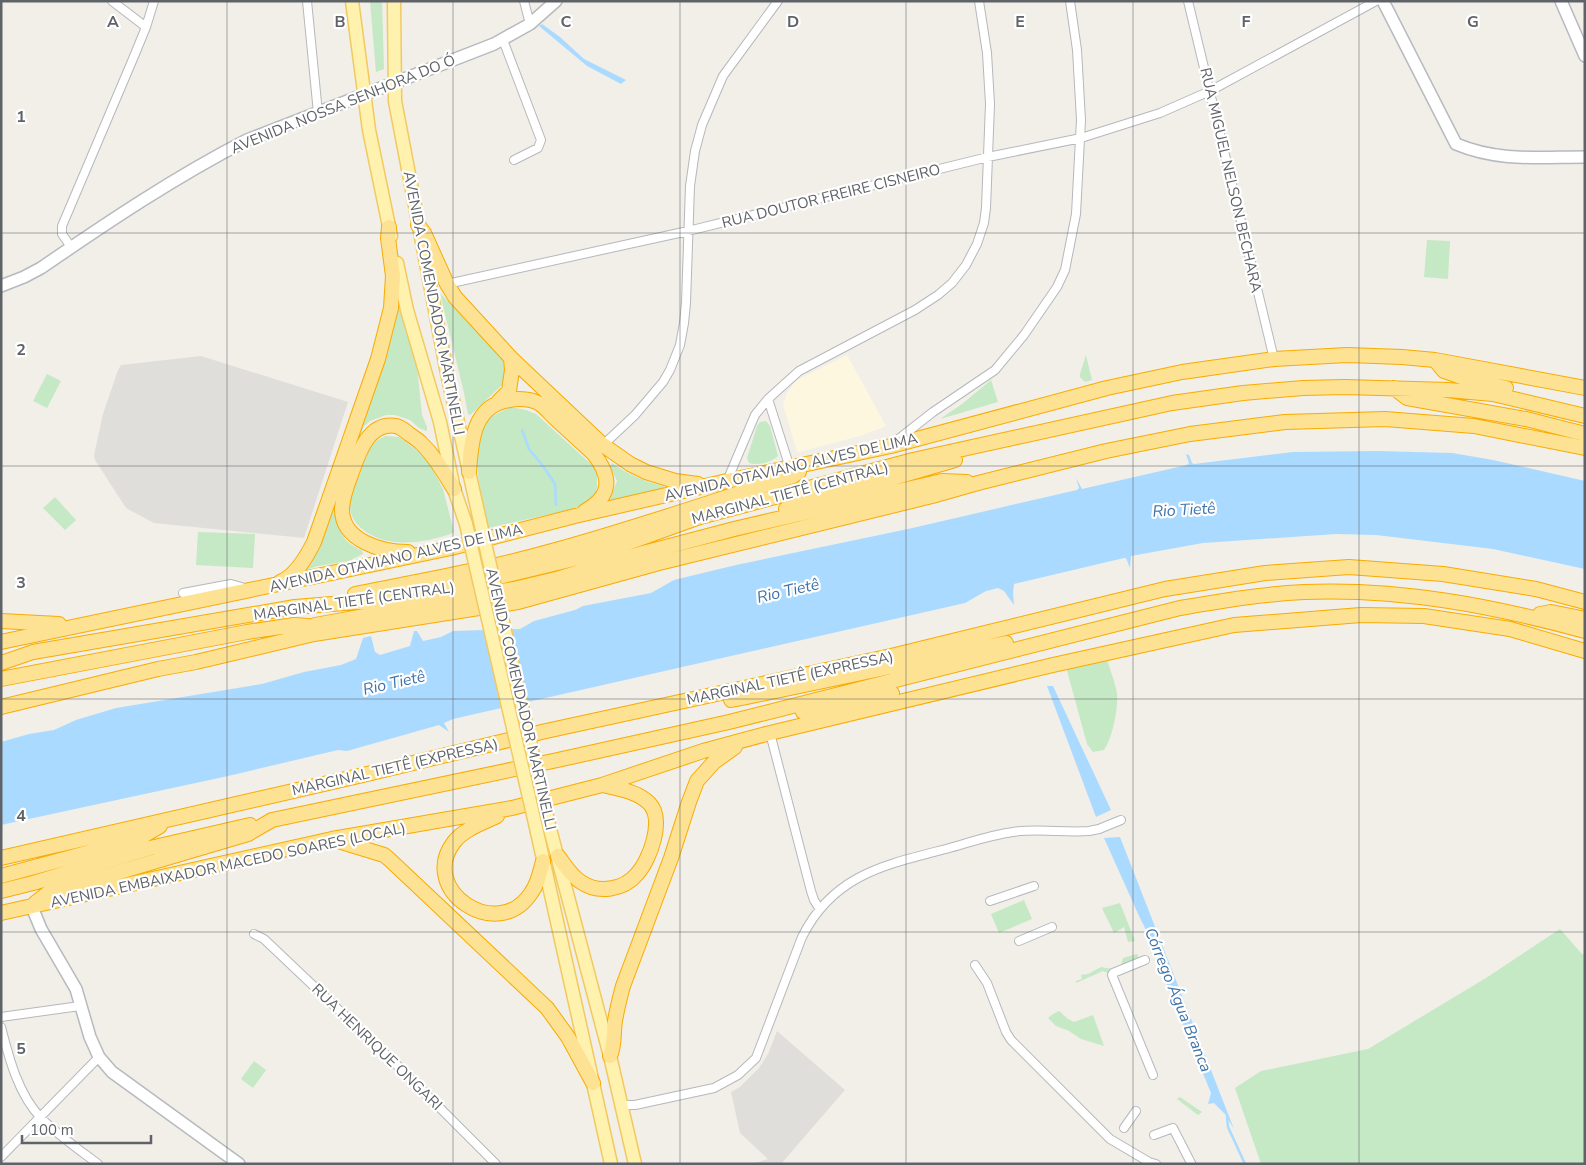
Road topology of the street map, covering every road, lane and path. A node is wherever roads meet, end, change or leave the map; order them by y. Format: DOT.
graph roads {
  1 [pos="112,1"];
  2 [pos="154,1"];
  3 [pos="307,1"];
  4 [pos="352,1"];
  5 [pos="394,1"];
  6 [pos="524,1"];
  7 [pos="556,1"];
  8 [pos="778,1"];
  9 [pos="979,1"];
  10 [pos="1070,1"];
  11 [pos="1188,1"];
  12 [pos="1376,1"];
  13 [pos="1383,1"];
  14 [pos="1561,1"];
  15 [pos="530,24"];
  16 [pos="146,27"];
  17 [pos="503,40"];
  18 [pos="1585,56"];
  19 [pos="394,83"];
  20 [pos="1210,91"];
  21 [pos="364,94"];
  22 [pos="318,113"];
  23 [pos="1080,138"];
  24 [pos="988,157"];
  25 [pos="1585,157"];
  26 [pos="514,160"];
  27 [pos="418,225"];
  28 [pos="389,227"];
  29 [pos="688,232"];
  30 [pos="71,247"];
  31 [pos="448,284"];
  32 [pos="1,286"];
  33 [pos="511,358"];
  34 [pos="1274,359"];
  35 [pos="1435,360"];
  36 [pos="1394,388"];
  37 [pos="1585,388"];
  38 [pos="768,399"];
  39 [pos="498,402"];
  40 [pos="1585,407"];
  41 [pos="1585,416"];
  42 [pos="1585,434"];
  43 [pos="1000,441"];
  44 [pos="603,445"];
  45 [pos="891,446"];
  46 [pos="1585,448"];
  47 [pos="809,464"];
  48 [pos="790,468"];
  49 [pos="469,472"];
  50 [pos="727,481"];
  51 [pos="978,483"];
  52 [pos="709,485"];
  53 [pos="454,489"];
  54 [pos="575,516"];
  55 [pos="734,529"];
  56 [pos="451,548"];
  57 [pos="272,586"];
  58 [pos="252,590"];
  59 [pos="184,593"];
  60 [pos="1585,602"];
  61 [pos="295,607"];
  62 [pos="1529,616"];
  63 [pos="1585,620"];
  64 [pos="1,621"];
  65 [pos="75,625"];
  66 [pos="308,626"];
  67 [pos="1585,632"];
  68 [pos="1065,637"];
  69 [pos="1,642"];
  70 [pos="1585,651"];
  71 [pos="33,652"];
  72 [pos="1,658"];
  73 [pos="1,663"];
  74 [pos="158,668"];
  75 [pos="1,679"];
  76 [pos="955,687"];
  77 [pos="678,702"];
  78 [pos="1,707"];
  79 [pos="729,722"];
  80 [pos="770,732"];
  81 [pos="749,738"];
  82 [pos="602,785"];
  83 [pos="512,808"];
  84 [pos="173,819"];
  85 [pos="272,820"];
  86 [pos="1121,820"];
  87 [pos="332,839"];
  88 [pos="558,856"];
  89 [pos="1,858"];
  90 [pos="543,861"];
  91 [pos="1,876"];
  92 [pos="1034,886"];
  93 [pos="1,890"];
  94 [pos="990,901"];
  95 [pos="30,907"];
  96 [pos="820,908"];
  97 [pos="1,913"];
  98 [pos="1052,927"];
  99 [pos="254,934"];
  100 [pos="1019,941"];
  101 [pos="1145,960"];
  102 [pos="975,965"];
  103 [pos="80,1006"];
  104 [pos="1,1017"];
  105 [pos="1,1027"];
  106 [pos="610,1056"];
  107 [pos="99,1057"];
  108 [pos="1153,1075"];
  109 [pos="593,1083"];
  110 [pos="621,1105"];
  111 [pos="1136,1111"];
  112 [pos="40,1117"];
  113 [pos="1124,1128"];
  114 [pos="1154,1135"];
  115 [pos="1,1157"];
  116 [pos="1191,1163"];
  117 [pos="98,1164"];
  118 [pos="239,1164"];
  119 [pos="496,1164"];
  120 [pos="611,1164"];
  121 [pos="634,1164"];
  122 [pos="1156,1164"];
  1 -- 16 [label="street"];
  2 -- 16 [label="street"];
  3 -- 22 [label="street"];
  4 -- 21 [label="main road, AVENIDA COMENDADOR MARTINELLI"];
  5 -- 19 [label="main road, AVENIDA COMENDADOR MARTINELLI"];
  6 -- 15 [label="street"];
  7 -- 15 [label="main road, AVENIDA NOSSA SENHORA DO Ó"];
  8 -- 29 [label="street"];
  9 -- 24 [label="street"];
  10 -- 23 [label="street"];
  11 -- 20 [label="street, RUA MIGUEL NELSON BECHARA"];
  12 -- 20 [label="street, RUA DOUTOR FREIRE CISNEIRO"];
  13 -- 25 [label="main road"];
  14 -- 18 [label="main road"];
  15 -- 17 [label="main road, AVENIDA NOSSA SENHORA DO Ó"];
  16 -- 30 [label="street"];
  17 -- 19 [label="main road, AVENIDA NOSSA SENHORA DO Ó"];
  17 -- 26 [label="street"];
  19 -- 21 [label="main road, AVENIDA NOSSA SENHORA DO Ó"];
  19 -- 27 [label="main road, AVENIDA COMENDADOR MARTINELLI"];
  20 -- 23 [label="street, RUA DOUTOR FREIRE CISNEIRO"];
  20 -- 34 [label="street, RUA MIGUEL NELSON BECHARA"];
  21 -- 22 [label="main road, AVENIDA NOSSA SENHORA DO Ó"];
  21 -- 28 [label="main road, AVENIDA COMENDADOR MARTINELLI"];
  22 -- 30 [label="main road, AVENIDA NOSSA SENHORA DO Ó"];
  23 -- 24 [label="street, RUA DOUTOR FREIRE CISNEIRO"];
  23 -- 45 [label="street"];
  24 -- 29 [label="street, RUA DOUTOR FREIRE CISNEIRO"];
  24 -- 38 [label="street"];
  27 -- 31 [label="highway"];
  27 -- 49 [label="main road, AVENIDA COMENDADOR MARTINELLI"];
  28 -- 53 [label="main road, AVENIDA COMENDADOR MARTINELLI"];
  28 -- 57 [label="highway"];
  29 -- 31 [label="street, RUA DOUTOR FREIRE CISNEIRO"];
  29 -- 44 [label="street"];
  30 -- 32 [label="main road, AVENIDA NOSSA SENHORA DO Ó"];
  31 -- 33 [label="highway"];
  33 -- 39 [label="highway"];
  33 -- 44 [label="highway"];
  34 -- 35 [label="highway, AVENIDA OTAVIANO ALVES DE LIMA"];
  34 -- 45 [label="highway, AVENIDA OTAVIANO ALVES DE LIMA"];
  35 -- 37 [label="highway, AVENIDA OTAVIANO ALVES DE LIMA"];
  35 -- 40 [label="highway"];
  36 -- 41 [label="highway, MARGINAL TIETÊ (CENTRAL)"];
  36 -- 42 [label="highway"];
  36 -- 43 [label="highway, MARGINAL TIETÊ (CENTRAL)"];
  38 -- 48 [label="street"];
  38 -- 50 [label="street"];
  39 -- 49 [label="highway"];
  39 -- 54 [label="highway"];
  43 -- 55 [label="highway"];
  43 -- 61 [label="highway, MARGINAL TIETÊ (CENTRAL)"];
  44 -- 52 [label="highway"];
  45 -- 47 [label="highway, AVENIDA OTAVIANO ALVES DE LIMA"];
  46 -- 51 [label="highway"];
  47 -- 48 [label="highway, AVENIDA OTAVIANO ALVES DE LIMA"];
  47 -- 61 [label="highway"];
  48 -- 50 [label="highway, AVENIDA OTAVIANO ALVES DE LIMA"];
  49 -- 88 [label="main road, AVENIDA COMENDADOR MARTINELLI, bridge"];
  50 -- 52 [label="highway, AVENIDA OTAVIANO ALVES DE LIMA"];
  51 -- 55 [label="highway, MARGINAL TIETÊ (CENTRAL)"];
  51 -- 74 [label="highway"];
  52 -- 54 [label="highway, AVENIDA OTAVIANO ALVES DE LIMA"];
  53 -- 56 [label="highway"];
  53 -- 90 [label="main road, AVENIDA COMENDADOR MARTINELLI, bridge"];
  54 -- 56 [label="highway, AVENIDA OTAVIANO ALVES DE LIMA"];
  55 -- 66 [label="highway, MARGINAL TIETÊ (CENTRAL)"];
  56 -- 57 [label="highway, AVENIDA OTAVIANO ALVES DE LIMA"];
  57 -- 58 [label="highway, AVENIDA OTAVIANO ALVES DE LIMA"];
  58 -- 59 [label="street"];
  58 -- 65 [label="highway, AVENIDA OTAVIANO ALVES DE LIMA"];
  60 -- 77 [label="highway, MARGINAL TIETÊ (EXPRESSA)"];
  61 -- 71 [label="highway, MARGINAL TIETÊ (CENTRAL)"];
  62 -- 63 [label="highway"];
  62 -- 67 [label="highway"];
  62 -- 68 [label="highway"];
  64 -- 65 [label="highway"];
  65 -- 69 [label="highway, AVENIDA OTAVIANO ALVES DE LIMA"];
  66 -- 74 [label="highway"];
  66 -- 75 [label="highway"];
  68 -- 77 [label="highway"];
  68 -- 79 [label="highway"];
  70 -- 76 [label="highway"];
  71 -- 72 [label="highway"];
  71 -- 73 [label="highway, MARGINAL TIETÊ (CENTRAL)"];
  74 -- 78 [label="highway"];
  76 -- 79 [label="highway"];
  76 -- 80 [label="highway, AVENIDA EMBAIXADOR MACEDO SOARES (LOCAL)"];
  77 -- 84 [label="highway, MARGINAL TIETÊ (EXPRESSA)"];
  79 -- 85 [label="highway"];
  80 -- 81 [label="highway, AVENIDA EMBAIXADOR MACEDO SOARES (LOCAL)"];
  80 -- 96 [label="street"];
  81 -- 82 [label="highway, AVENIDA EMBAIXADOR MACEDO SOARES (LOCAL)"];
  81 -- 106 [label="highway"];
  82 -- 83 [label="highway, AVENIDA EMBAIXADOR MACEDO SOARES (LOCAL)"];
  82 -- 88 [label="highway"];
  83 -- 87 [label="highway, AVENIDA EMBAIXADOR MACEDO SOARES (LOCAL)"];
  83 -- 90 [label="highway"];
  84 -- 89 [label="highway, MARGINAL TIETÊ (EXPRESSA)"];
  84 -- 91 [label="highway"];
  85 -- 93 [label="highway"];
  85 -- 95 [label="highway"];
  86 -- 96 [label="street"];
  87 -- 95 [label="highway, AVENIDA EMBAIXADOR MACEDO SOARES (LOCAL)"];
  87 -- 109 [label="highway"];
  88 -- 106 [label="main road, AVENIDA COMENDADOR MARTINELLI"];
  90 -- 109 [label="main road, AVENIDA COMENDADOR MARTINELLI"];
  92 -- 94 [label="street"];
  95 -- 97 [label="highway, AVENIDA EMBAIXADOR MACEDO SOARES (LOCAL)"];
  95 -- 103 [label="main road"];
  96 -- 110 [label="street"];
  98 -- 100 [label="street"];
  99 -- 119 [label="street, RUA HENRIQUE ONGARI"];
  101 -- 108 [label="street"];
  102 -- 122 [label="street"];
  103 -- 104 [label="street"];
  103 -- 107 [label="main road"];
  105 -- 112 [label="street"];
  106 -- 110 [label="main road, AVENIDA COMENDADOR MARTINELLI"];
  107 -- 112 [label="street"];
  107 -- 118 [label="main road"];
  109 -- 120 [label="main road, AVENIDA COMENDADOR MARTINELLI"];
  110 -- 121 [label="main road, AVENIDA COMENDADOR MARTINELLI"];
  111 -- 113 [label="street"];
  112 -- 115 [label="street"];
  112 -- 117 [label="street"];
  114 -- 116 [label="street"];
}
